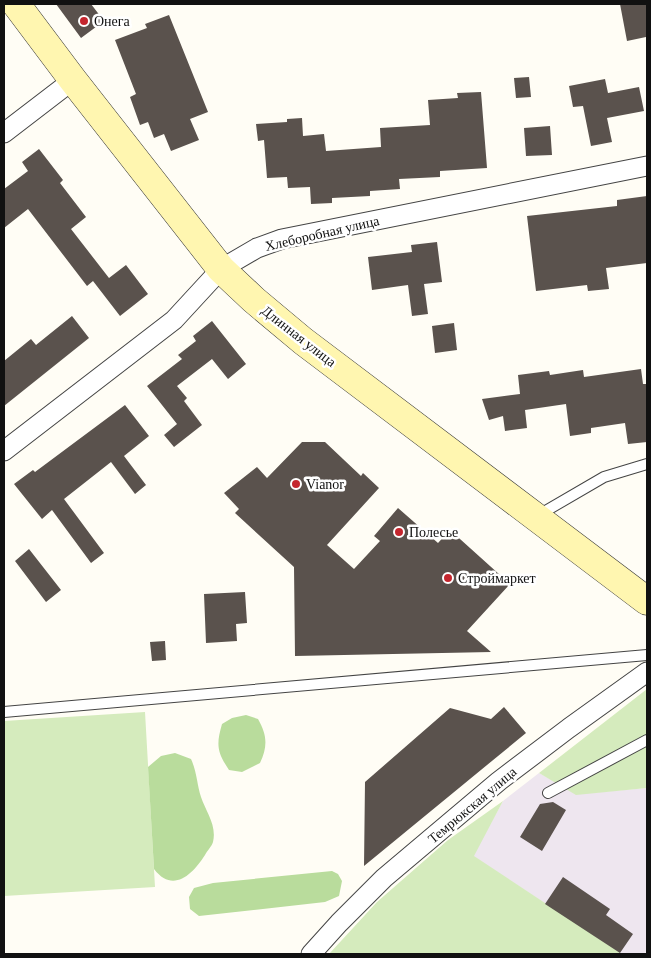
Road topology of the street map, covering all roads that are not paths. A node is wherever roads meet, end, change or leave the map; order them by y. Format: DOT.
graph roads {
  1 [pos="16,4"];
  2 [pos="73,80"];
  3 [pos="4,132"];
  4 [pos="647,166"];
  5 [pos="221,269"];
  6 [pos="4,451"];
  7 [pos="647,464"];
  8 [pos="536,516"];
  9 [pos="647,601"];
  10 [pos="647,655"];
  11 [pos="647,672"];
  12 [pos="4,712"];
  13 [pos="647,740"];
  14 [pos="548,793"];
  15 [pos="311,954"];
  1 -- 2 [label="street, Длинная улица"];
  2 -- 3 [label="street"];
  2 -- 5 [label="street, Длинная улица"];
  4 -- 5 [label="street, Хлеборобная улица"];
  5 -- 6 [label="street, Хлеборобная улица"];
  5 -- 8 [label="street, Длинная улица"];
  7 -- 8 [label="lane"];
  8 -- 9 [label="street, Длинная улица"];
  10 -- 12 [label="lane"];
  11 -- 15 [label="street, Темрюкская улица"];
  13 -- 14 [label="lane"];
}
